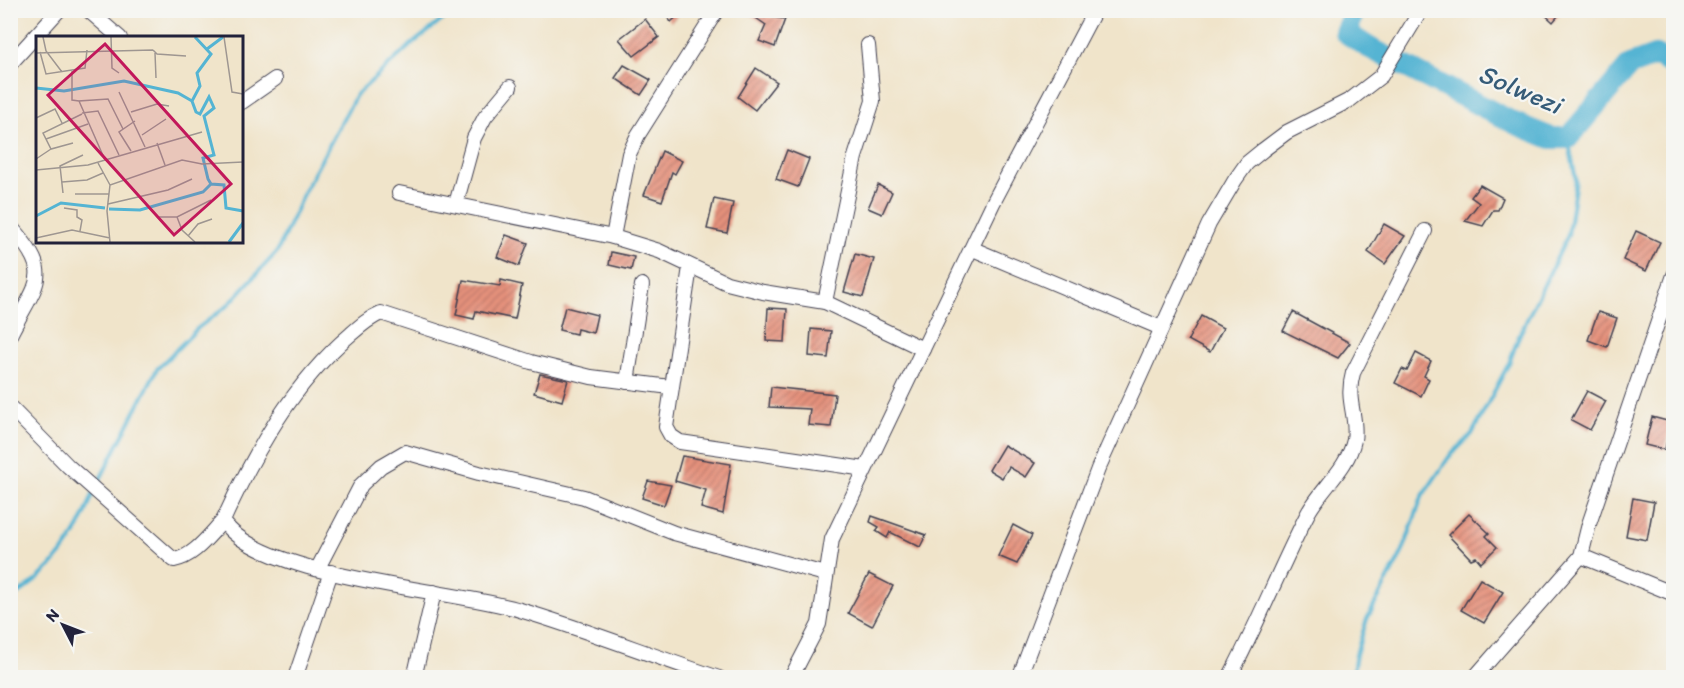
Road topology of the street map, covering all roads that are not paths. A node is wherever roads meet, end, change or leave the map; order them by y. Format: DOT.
graph roads {
  1 [pos="60,10"];
  2 [pos="88,10"];
  3 [pos="717,10"];
  4 [pos="1095,10"];
  5 [pos="1420,10"];
  6 [pos="118,36"];
  7 [pos="868,45"];
  8 [pos="10,64"];
  9 [pos="275,79"];
  10 [pos="510,87"];
  11 [pos="243,101"];
  12 [pos="399,193"];
  13 [pos="456,204"];
  14 [pos="10,226"];
  15 [pos="1425,231"];
  16 [pos="613,237"];
  17 [pos="973,249"];
  18 [pos="690,267"];
  19 [pos="1674,275"];
  20 [pos="642,285"];
  21 [pos="825,302"];
  22 [pos="1161,328"];
  23 [pos="10,335"];
  24 [pos="923,349"];
  25 [pos="627,382"];
  26 [pos="670,387"];
  27 [pos="10,407"];
  28 [pos="865,469"];
  29 [pos="223,521"];
  30 [pos="1581,556"];
  31 [pos="324,570"];
  32 [pos="825,574"];
  33 [pos="434,592"];
  34 [pos="1674,594"];
  35 [pos="295,678"];
  36 [pos="414,678"];
  37 [pos="718,678"];
  38 [pos="792,678"];
  39 [pos="1019,678"];
  40 [pos="1229,678"];
  41 [pos="1474,678"];
  1 -- 8 [label="street"];
  2 -- 6 [label="street"];
  3 -- 16 [label="street"];
  4 -- 17 [label="street"];
  5 -- 22 [label="street"];
  7 -- 21 [label="street"];
  9 -- 11 [label="street"];
  10 -- 13 [label="street"];
  12 -- 13 [label="street"];
  13 -- 16 [label="street"];
  14 -- 23 [label="street"];
  15 -- 40 [label="street"];
  16 -- 18 [label="street"];
  17 -- 22 [label="street"];
  17 -- 24 [label="street"];
  18 -- 21 [label="street"];
  18 -- 26 [label="street"];
  19 -- 30 [label="street"];
  20 -- 25 [label="street"];
  21 -- 24 [label="street"];
  22 -- 39 [label="street"];
  24 -- 28 [label="street"];
  25 -- 26 [label="street"];
  25 -- 29 [label="street"];
  26 -- 28 [label="street"];
  27 -- 29 [label="street"];
  28 -- 32 [label="street"];
  29 -- 31 [label="street"];
  30 -- 34 [label="street"];
  30 -- 41 [label="street"];
  31 -- 32 [label="street"];
  31 -- 33 [label="street"];
  31 -- 35 [label="street"];
  32 -- 38 [label="street"];
  33 -- 36 [label="street"];
  33 -- 37 [label="street"];
}
